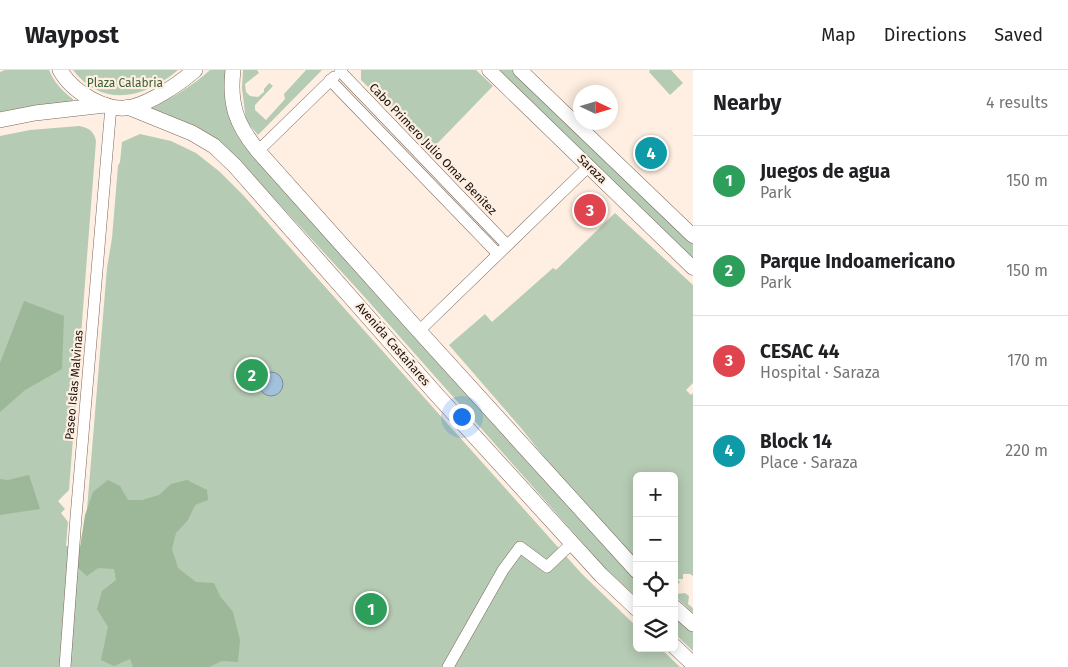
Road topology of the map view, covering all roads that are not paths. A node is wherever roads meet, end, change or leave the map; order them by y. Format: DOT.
graph roads {
  1 [pos="60,70"];
  2 [pos="195,70"];
  3 [pos="233,70"];
  4 [pos="490,70"];
  5 [pos="520,70"];
  6 [pos="340,71"];
  7 [pos="330,80"];
  8 [pos="108,106"];
  9 [pos="128,107"];
  10 [pos="0,120"];
  11 [pos="258,151"];
  12 [pos="589,166"];
  13 [pos="693,236"];
  14 [pos="507,245"];
  15 [pos="498,254"];
  16 [pos="693,268"];
  17 [pos="419,331"];
  18 [pos="572,543"];
  19 [pos="633,567"];
  20 [pos="634,607"];
  21 [pos="678,611"];
  22 [pos="693,624"];
  23 [pos="678,650"];
  24 [pos="693,664"];
  25 [pos="65,667"];
  26 [pos="448,667"];
  1 -- 8 [label="main road"];
  2 -- 9 [label="main road"];
  3 -- 11 [label="main road"];
  4 -- 12 [label="street, Saraza"];
  5 -- 13 [label="street, Saraza"];
  6 -- 7 [label="street"];
  6 -- 14 [label="street, Cabo Primero Julio Omar Benítez"];
  7 -- 11 [label="street"];
  7 -- 15 [label="street"];
  8 -- 9 [label="main road"];
  8 -- 10 [label="main road"];
  8 -- 25 [label="street, Paseo Islas Malvinas"];
  9 -- 18 [label="main road, Avenida Castañares"];
  11 -- 17 [label="main road"];
  12 -- 14 [label="street"];
  12 -- 16 [label="street, Saraza"];
  14 -- 15 [label="street"];
  15 -- 17 [label="street"];
  17 -- 19 [label="main road"];
  18 -- 20 [label="main road, Avenida Castañares"];
  18 -- 26 [label="street"];
  21 -- 22 [label="main road"];
  23 -- 24 [label="main road"];
}
